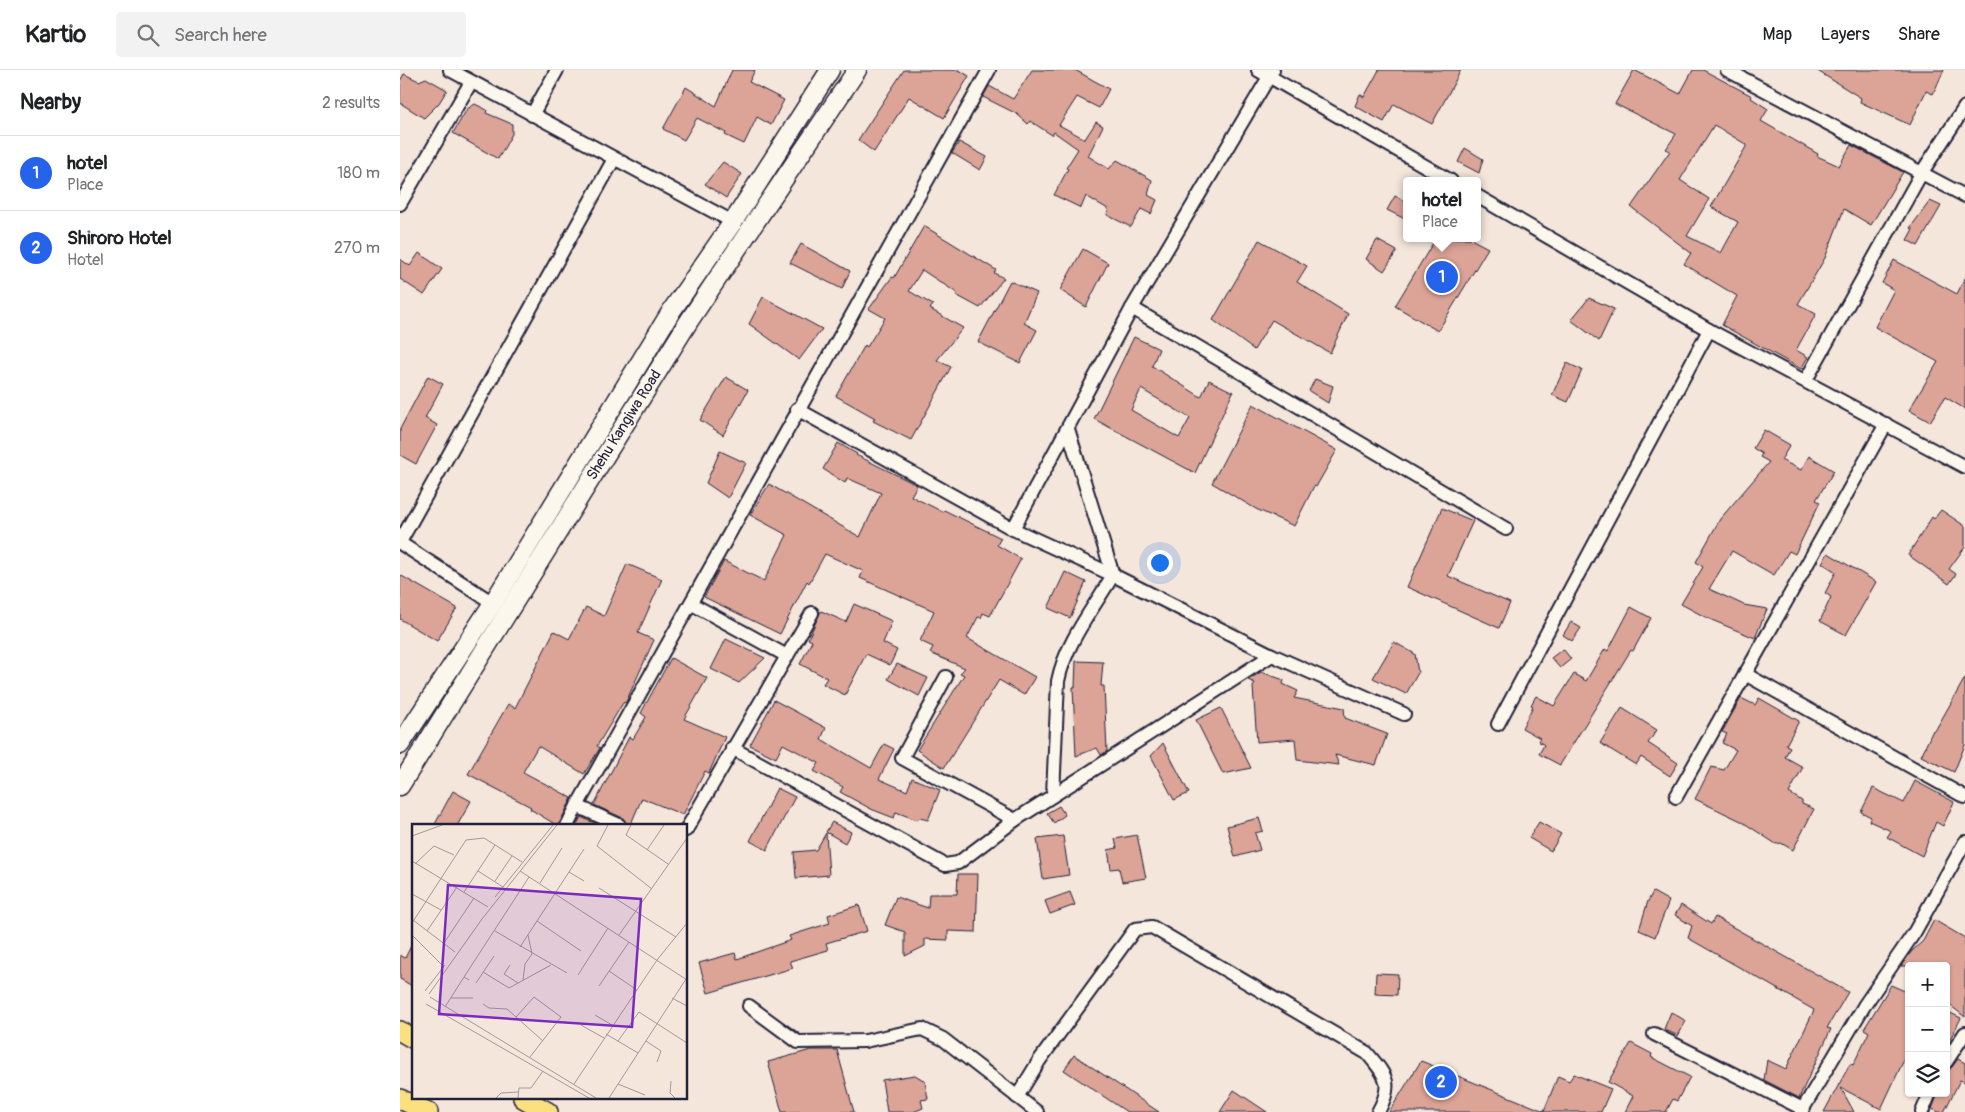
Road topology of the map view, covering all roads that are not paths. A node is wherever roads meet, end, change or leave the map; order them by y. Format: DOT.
graph roads {
  1 [pos="450,70"];
  2 [pos="557,70"];
  3 [pos="830,70"];
  4 [pos="857,70"];
  5 [pos="988,70"];
  6 [pos="1258,70"];
  7 [pos="1727,70"];
  8 [pos="1272,73"];
  9 [pos="471,82"];
  10 [pos="1965,107"];
  11 [pos="532,115"];
  12 [pos="614,159"];
  13 [pos="1922,172"];
  14 [pos="1444,177"];
  15 [pos="1965,196"];
  16 [pos="1481,198"];
  17 [pos="400,204"];
  18 [pos="733,222"];
  19 [pos="1132,308"];
  20 [pos="672,310"];
  21 [pos="689,321"];
  22 [pos="1709,330"];
  23 [pos="1806,380"];
  24 [pos="797,409"];
  25 [pos="1886,424"];
  26 [pos="1068,429"];
  27 [pos="1965,467"];
  28 [pos="1506,529"];
  29 [pos="1013,530"];
  30 [pos="400,542"];
  31 [pos="1113,575"];
  32 [pos="493,603"];
  33 [pos="692,604"];
  34 [pos="812,613"];
  35 [pos="1272,654"];
  36 [pos="787,656"];
  37 [pos="1745,674"];
  38 [pos="946,677"];
  39 [pos="1404,714"];
  40 [pos="1498,724"];
  41 [pos="403,735"];
  42 [pos="732,748"];
  43 [pos="400,786"];
  44 [pos="1053,796"];
  45 [pos="1676,797"];
  46 [pos="1965,797"];
  47 [pos="577,806"];
  48 [pos="1015,820"];
  49 [pos="568,824"];
  50 [pos="617,824"];
  51 [pos="688,826"];
  52 [pos="1965,842"];
  53 [pos="749,1006"];
  54 [pos="400,1031"];
  55 [pos="1965,1033"];
  56 [pos="1654,1034"];
  57 [pos="412,1037"];
  58 [pos="1950,1056"];
  59 [pos="1017,1097"];
  60 [pos="1928,1097"];
  61 [pos="400,1099"];
  62 [pos="526,1100"];
  63 [pos="1802,1111"];
  64 [pos="428,1112"];
  65 [pos="548,1112"];
  66 [pos="1037,1112"];
  67 [pos="1378,1112"];
  68 [pos="1922,1112"];
  1 -- 9 [label="street"];
  2 -- 11 [label="street"];
  3 -- 18 [label="main road, Shehu Kangiwa Road"];
  4 -- 21 [label="main road, Shehu Kangiwa Road"];
  5 -- 24 [label="street"];
  6 -- 8 [label="street"];
  7 -- 13 [label="street"];
  8 -- 14 [label="street"];
  8 -- 19 [label="street"];
  9 -- 11 [label="street"];
  9 -- 17 [label="street"];
  10 -- 13 [label="street"];
  11 -- 12 [label="street"];
  12 -- 18 [label="street"];
  12 -- 30 [label="street"];
  13 -- 15 [label="street"];
  13 -- 23 [label="street"];
  16 -- 22 [label="street"];
  18 -- 20 [label="main road, Shehu Kangiwa Road"];
  19 -- 26 [label="street"];
  19 -- 28 [label="street"];
  20 -- 21 [label="main road"];
  20 -- 32 [label="main road, Shehu Kangiwa Road"];
  21 -- 43 [label="main road, Shehu Kangiwa Road"];
  22 -- 23 [label="street"];
  22 -- 40 [label="street"];
  23 -- 25 [label="street"];
  24 -- 29 [label="street"];
  24 -- 33 [label="street"];
  25 -- 27 [label="street"];
  25 -- 37 [label="street"];
  26 -- 29 [label="street"];
  26 -- 31 [label="street"];
  29 -- 31 [label="street"];
  30 -- 32 [label="street"];
  31 -- 35 [label="street"];
  31 -- 44 [label="street"];
  32 -- 41 [label="main road, Shehu Kangiwa Road"];
  33 -- 36 [label="street"];
  33 -- 47 [label="street"];
  34 -- 36 [label="street"];
  35 -- 39 [label="street"];
  35 -- 44 [label="street"];
  36 -- 42 [label="street"];
  37 -- 45 [label="street"];
  37 -- 46 [label="street"];
  38 -- 48 [label="street"];
  42 -- 48 [label="street"];
  42 -- 51 [label="street"];
  44 -- 48 [label="street"];
  47 -- 49 [label="street"];
  47 -- 50 [label="street"];
  52 -- 63 [label="street"];
  53 -- 59 [label="street"];
  54 -- 57 [label="main road"];
  55 -- 58 [label="street"];
  56 -- 63 [label="street"];
  59 -- 66 [label="street"];
  59 -- 67 [label="street"];
  60 -- 68 [label="street"];
  61 -- 64 [label="main road"];
  62 -- 65 [label="main road"];
}
